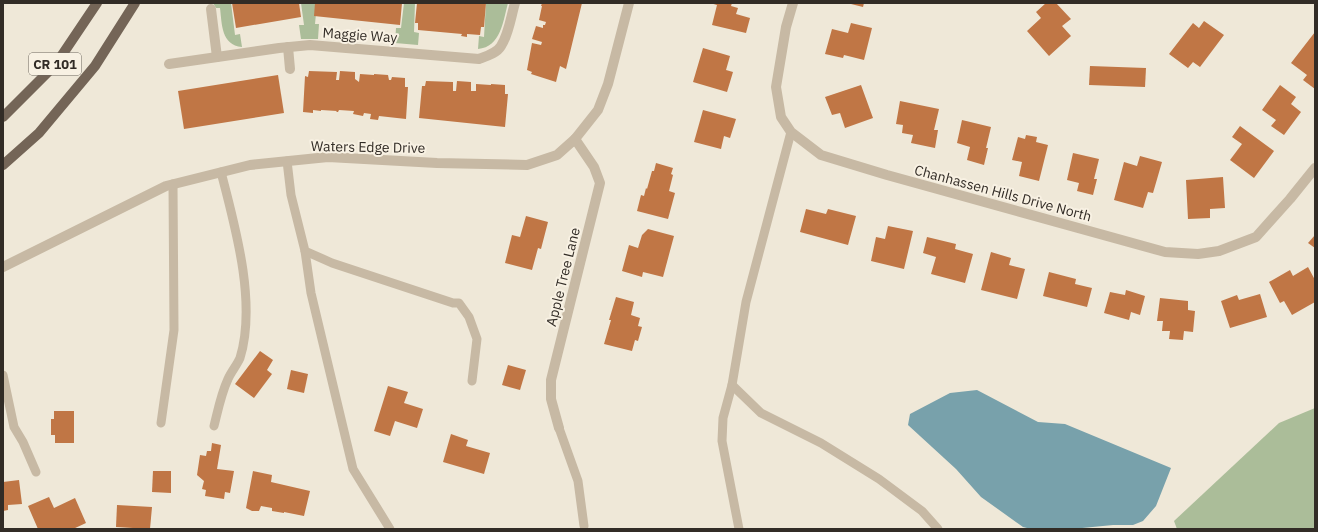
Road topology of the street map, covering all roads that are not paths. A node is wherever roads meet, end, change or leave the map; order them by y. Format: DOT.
graph roads {
  1 [pos="97,3"];
  2 [pos="135,3"];
  3 [pos="515,3"];
  4 [pos="629,3"];
  5 [pos="793,3"];
  6 [pos="211,8"];
  7 [pos="288,47"];
  8 [pos="217,57"];
  9 [pos="169,64"];
  10 [pos="290,69"];
  11 [pos="3,117"];
  12 [pos="791,132"];
  13 [pos="575,139"];
  14 [pos="287,161"];
  15 [pos="3,165"];
  16 [pos="1315,168"];
  17 [pos="221,172"];
  18 [pos="173,184"];
  19 [pos="305,251"];
  20 [pos="3,267"];
  21 [pos="3,375"];
  22 [pos="472,381"];
  23 [pos="732,385"];
  24 [pos="161,423"];
  25 [pos="214,426"];
  26 [pos="559,428"];
  27 [pos="36,472"];
  28 [pos="584,526"];
  29 [pos="390,529"];
  30 [pos="739,529"];
  31 [pos="938,529"];
  1 -- 11 [label="main road, CR 101"];
  2 -- 15 [label="main road, CR 101"];
  3 -- 7 [label="street, Maggie Way"];
  4 -- 13 [label="street, Waters Edge Drive"];
  5 -- 12 [label="street, Chanhassen Hills Drive North"];
  6 -- 8 [label="street"];
  7 -- 8 [label="street, Maggie Way"];
  7 -- 10 [label="street"];
  8 -- 9 [label="street, Maggie Way"];
  12 -- 16 [label="street, Chanhassen Hills Drive North"];
  12 -- 23 [label="lane"];
  13 -- 14 [label="street, Waters Edge Drive"];
  13 -- 26 [label="street, Apple Tree Lane"];
  14 -- 17 [label="street, Waters Edge Drive"];
  14 -- 19 [label="lane"];
  17 -- 18 [label="street, Waters Edge Drive"];
  17 -- 25 [label="lane"];
  18 -- 20 [label="street, Waters Edge Drive"];
  18 -- 24 [label="lane"];
  19 -- 22 [label="lane"];
  19 -- 29 [label="lane"];
  21 -- 27 [label="lane"];
  23 -- 30 [label="lane"];
  23 -- 31 [label="lane"];
  26 -- 28 [label="lane"];
}
